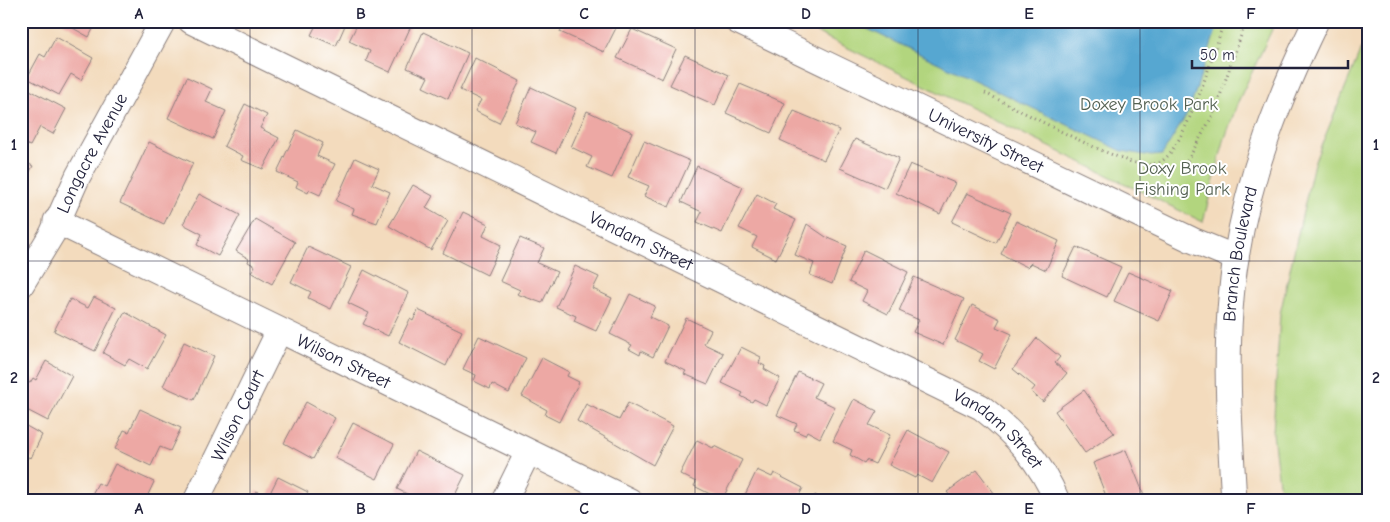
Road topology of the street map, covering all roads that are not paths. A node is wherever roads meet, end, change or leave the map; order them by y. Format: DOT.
graph roads {
  1 [pos="163,21"];
  2 [pos="191,21"];
  3 [pos="737,21"];
  4 [pos="1316,21"];
  5 [pos="56,221"];
  6 [pos="1236,258"];
  7 [pos="21,285"];
  8 [pos="279,331"];
  9 [pos="528,452"];
  10 [pos="196,501"];
  11 [pos="504,501"];
  12 [pos="630,501"];
  13 [pos="1057,501"];
  14 [pos="1234,501"];
  1 -- 5 [label="street, Longacre Avenue"];
  2 -- 13 [label="street, Vandam Street"];
  3 -- 6 [label="street, University Street"];
  4 -- 6 [label="street, Branch Boulevard"];
  5 -- 7 [label="street, Longacre Avenue"];
  5 -- 8 [label="street, Wilson Street"];
  6 -- 14 [label="street, Branch Boulevard"];
  8 -- 9 [label="street, Wilson Street"];
  8 -- 10 [label="street, Wilson Court"];
  9 -- 11 [label="street"];
  9 -- 12 [label="street, Wilson Street"];
}
